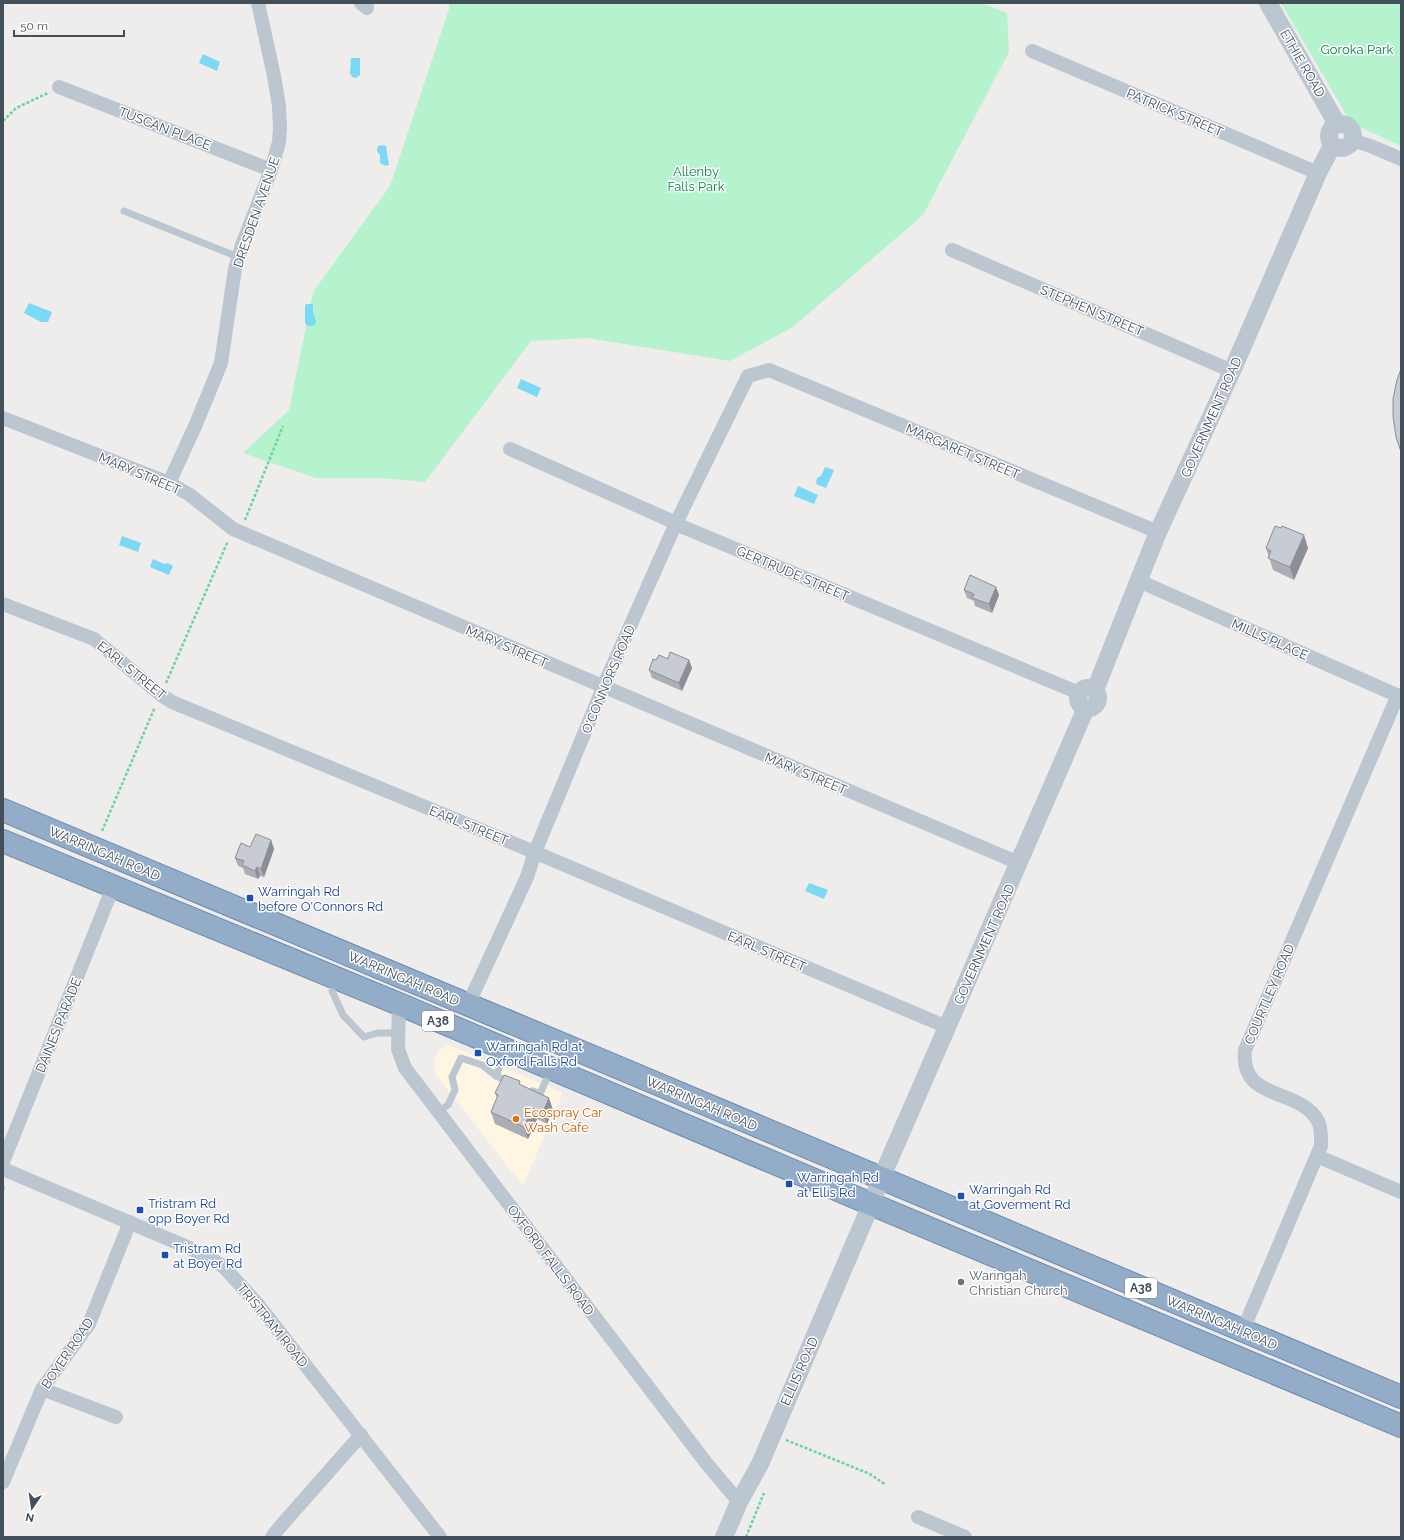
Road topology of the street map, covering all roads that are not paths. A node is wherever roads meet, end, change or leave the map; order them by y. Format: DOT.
graph roads {
  1 [pos="258,3"];
  2 [pos="1268,3"];
  3 [pos="1032,51"];
  4 [pos="59,87"];
  5 [pos="1337,124"];
  6 [pos="1353,140"];
  7 [pos="1332,146"];
  8 [pos="1401,159"];
  9 [pos="271,170"];
  10 [pos="1318,172"];
  11 [pos="124,211"];
  12 [pos="952,250"];
  13 [pos="238,257"];
  14 [pos="769,370"];
  15 [pos="1232,371"];
  16 [pos="3,418"];
  17 [pos="510,449"];
  18 [pos="169,483"];
  19 [pos="676,523"];
  20 [pos="1158,532"];
  21 [pos="1139,581"];
  22 [pos="3,604"];
  23 [pos="604,688"];
  24 [pos="1399,696"];
  25 [pos="1087,697"];
  26 [pos="3,810"];
  27 [pos="3,841"];
  28 [pos="535,852"];
  29 [pos="1019,863"];
  30 [pos="113,887"];
  31 [pos="334,978"];
  32 [pos="399,1004"];
  33 [pos="468,1004"];
  34 [pos="947,1027"];
  35 [pos="399,1033"];
  36 [pos="506,1049"];
  37 [pos="551,1069"];
  38 [pos="496,1076"];
  39 [pos="518,1085"];
  40 [pos="525,1088"];
  41 [pos="438,1112"];
  42 [pos="1317,1156"];
  43 [pos="3,1162"];
  44 [pos="3,1169"];
  45 [pos="881,1179"];
  46 [pos="1401,1192"];
  47 [pos="871,1204"];
  48 [pos="130,1222"];
  49 [pos="1243,1330"];
  50 [pos="42,1389"];
  51 [pos="1401,1397"];
  52 [pos="116,1417"];
  53 [pos="1401,1426"];
  54 [pos="361,1435"];
  55 [pos="3,1482"];
  56 [pos="739,1502"];
  57 [pos="918,1517"];
  58 [pos="272,1537"];
  59 [pos="440,1537"];
  60 [pos="724,1537"];
  61 [pos="965,1537"];
  1 -- 9 [label="street, DRESDEN AVENUE"];
  2 -- 5 [label="street, ETHIE ROAD"];
  3 -- 10 [label="street, PATRICK STREET"];
  4 -- 9 [label="street, TUSCAN PLACE"];
  5 -- 6 [label="street"];
  5 -- 7 [label="street"];
  6 -- 7 [label="street"];
  6 -- 8 [label="street"];
  7 -- 10 [label="street, GOVERNMENT ROAD"];
  9 -- 13 [label="street, DRESDEN AVENUE"];
  10 -- 15 [label="street, GOVERNMENT ROAD"];
  11 -- 13 [label="lane"];
  12 -- 15 [label="street, STEPHEN STREET"];
  13 -- 18 [label="street, DRESDEN AVENUE"];
  14 -- 19 [label="street, O'CONNORS ROAD"];
  14 -- 20 [label="street, MARGARET STREET"];
  15 -- 20 [label="street, GOVERNMENT ROAD"];
  16 -- 18 [label="street, MARY STREET"];
  17 -- 19 [label="street, GERTRUDE STREET"];
  18 -- 23 [label="street, MARY STREET"];
  19 -- 23 [label="street, O'CONNORS ROAD"];
  19 -- 25 [label="street, GERTRUDE STREET"];
  20 -- 21 [label="street, GOVERNMENT ROAD"];
  21 -- 24 [label="street, MILLS PLACE"];
  21 -- 25 [label="street, GOVERNMENT ROAD"];
  22 -- 28 [label="street, EARL STREET"];
  23 -- 28 [label="street, O'CONNORS ROAD"];
  23 -- 29 [label="street, MARY STREET"];
  24 -- 42 [label="street, COURTLEY ROAD"];
  25 -- 29 [label="street, GOVERNMENT ROAD"];
  26 -- 33 [label="highway, WARRINGAH ROAD / A38"];
  27 -- 30 [label="highway, WARRINGAH ROAD / A38"];
  28 -- 33 [label="street, O'CONNORS ROAD"];
  28 -- 34 [label="street, EARL STREET"];
  29 -- 34 [label="street, GOVERNMENT ROAD"];
  30 -- 31 [label="highway, WARRINGAH ROAD / A38"];
  30 -- 43 [label="street, DAINES PARADE"];
  31 -- 32 [label="highway, WARRINGAH ROAD / A38"];
  31 -- 35 [label="lane"];
  32 -- 35 [label="street, OXFORD FALLS ROAD"];
  32 -- 36 [label="highway, WARRINGAH ROAD / A38"];
  33 -- 45 [label="highway, WARRINGAH ROAD / A38"];
  34 -- 45 [label="street, GOVERNMENT ROAD"];
  35 -- 41 [label="street, OXFORD FALLS ROAD"];
  36 -- 37 [label="highway, WARRINGAH ROAD / A38"];
  36 -- 38 [label="lane"];
  37 -- 40 [label="lane"];
  37 -- 47 [label="highway, WARRINGAH ROAD / A38"];
  38 -- 39 [label="lane"];
  38 -- 41 [label="lane"];
  41 -- 56 [label="street, OXFORD FALLS ROAD"];
  42 -- 46 [label="street"];
  42 -- 49 [label="street, COURTLEY ROAD"];
  44 -- 48 [label="street, TRISTRAM ROAD"];
  45 -- 47 [label="street, ELLIS ROAD"];
  45 -- 49 [label="highway, WARRINGAH ROAD / A38"];
  47 -- 53 [label="highway, WARRINGAH ROAD / A38"];
  47 -- 56 [label="street, ELLIS ROAD"];
  48 -- 50 [label="street, BOYER ROAD"];
  48 -- 54 [label="street, TRISTRAM ROAD"];
  49 -- 51 [label="highway, WARRINGAH ROAD / A38"];
  50 -- 52 [label="street"];
  50 -- 55 [label="street, BOYER ROAD"];
  54 -- 58 [label="street"];
  54 -- 59 [label="street, TRISTRAM ROAD"];
  56 -- 60 [label="street, ELLIS ROAD"];
  57 -- 61 [label="street"];
}
